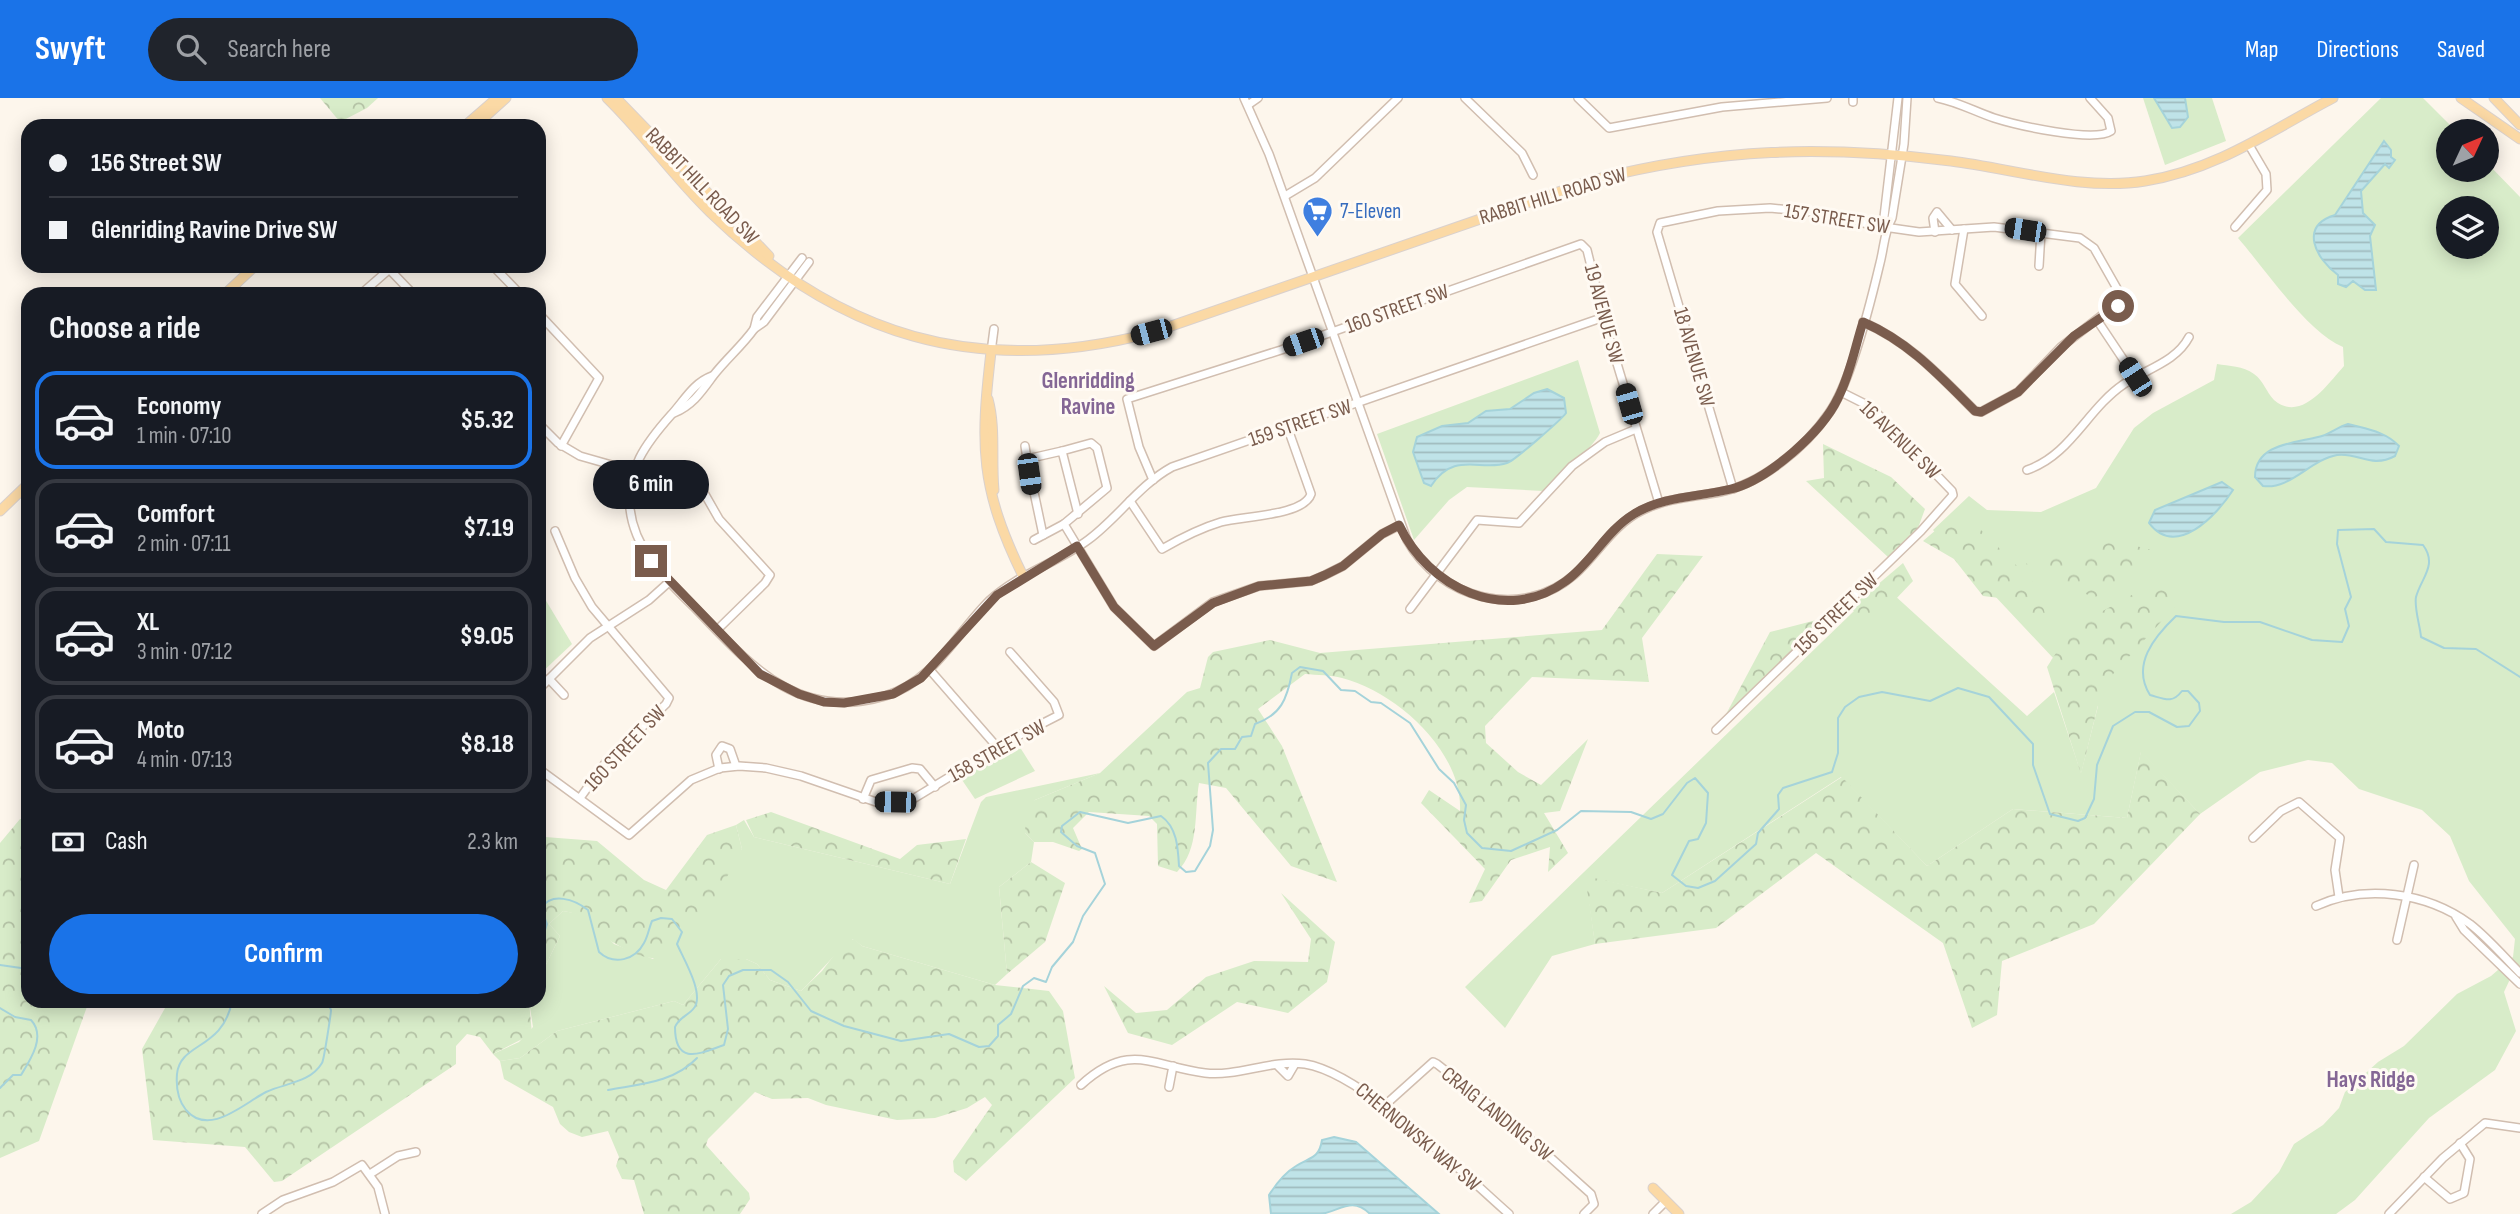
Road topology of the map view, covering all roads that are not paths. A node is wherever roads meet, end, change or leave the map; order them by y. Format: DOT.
graph roads {
  1 [pos="497,98"];
  2 [pos="506,98"];
  3 [pos="607,98"];
  4 [pos="617,98"];
  5 [pos="1258,98"];
  6 [pos="1398,98"];
  7 [pos="1465,98"];
  8 [pos="1578,98"];
  9 [pos="1721,98"];
  10 [pos="1828,98"];
  11 [pos="1898,98"];
  12 [pos="1907,98"];
  13 [pos="1938,98"];
  14 [pos="2090,98"];
  15 [pos="2333,98"];
  16 [pos="2461,98"];
  17 [pos="2494,98"];
  18 [pos="1805,100"];
  19 [pos="1246,101"];
  20 [pos="1722,107"];
  21 [pos="473,119"];
  22 [pos="483,119"];
  23 [pos="2518,133"];
  24 [pos="2249,145"];
  25 [pos="1898,155"];
  26 [pos="674,175"];
  27 [pos="1533,175"];
  28 [pos="1285,196"];
  29 [pos="736,221"];
  30 [pos="1658,225"];
  31 [pos="1887,227"];
  32 [pos="2235,227"];
  33 [pos="1964,229"];
  34 [pos="1952,230"];
  35 [pos="1935,232"];
  36 [pos="2041,232"];
  37 [pos="1585,247"];
  38 [pos="806,260"];
  39 [pos="2039,266"];
  40 [pos="247,273"];
  41 [pos="385,273"];
  42 [pos="396,273"];
  43 [pos="500,273"];
  44 [pos="791,278"];
  45 [pos="1313,278"];
  46 [pos="232,287"];
  47 [pos="370,287"];
  48 [pos="407,287"];
  49 [pos="513,287"];
  50 [pos="1982,316"];
  51 [pos="1604,317"];
  52 [pos="2097,320"];
  53 [pos="546,321"];
  54 [pos="1863,322"];
  55 [pos="994,330"];
  56 [pos="1332,332"];
  57 [pos="2189,337"];
  58 [pos="991,352"];
  59 [pos="2135,377"];
  60 [pos="1841,392"];
  61 [pos="1357,404"];
  62 [pos="1288,429"];
  63 [pos="1636,429"];
  64 [pos="546,431"];
  65 [pos="561,446"];
  66 [pos="1025,446"];
  67 [pos="1062,451"];
  68 [pos="1027,459"];
  69 [pos="2027,470"];
  70 [pos="633,471"];
  71 [pos="1153,480"];
  72 [pos="1733,489"];
  73 [pos="21,491"];
  74 [pos="1952,495"];
  75 [pos="1130,501"];
  76 [pos="1659,503"];
  77 [pos="0,511"];
  78 [pos="1078,514"];
  79 [pos="1064,524"];
  80 [pos="1399,525"];
  81 [pos="555,531"];
  82 [pos="1043,535"];
  83 [pos="1034,540"];
  84 [pos="1077,546"];
  85 [pos="1436,575"];
  86 [pos="1023,576"];
  87 [pos="669,582"];
  88 [pos="1410,609"];
  89 [pos="606,627"];
  90 [pos="717,631"];
  91 [pos="1010,652"];
  92 [pos="930,670"];
  93 [pos="549,679"];
  94 [pos="546,682"];
  95 [pos="564,695"];
  96 [pos="1716,730"];
  97 [pos="998,748"];
  98 [pos="736,766"];
  99 [pos="719,769"];
  100 [pos="546,774"];
  101 [pos="935,787"];
  102 [pos="580,798"];
  103 [pos="863,799"];
  104 [pos="2253,838"];
  105 [pos="2414,865"];
  106 [pos="2339,897"];
  107 [pos="2406,897"];
  108 [pos="2316,906"];
  109 [pos="2455,917"];
  110 [pos="2397,940"];
  111 [pos="2520,973"];
  112 [pos="2520,984"];
  113 [pos="1173,1066"];
  114 [pos="1081,1084"];
  115 [pos="1168,1087"];
  116 [pos="1384,1106"];
  117 [pos="2520,1128"];
  118 [pos="2460,1143"];
  119 [pos="416,1152"];
  120 [pos="370,1174"];
  121 [pos="2424,1177"];
  122 [pos="1653,1188"];
  123 [pos="1666,1201"];
  124 [pos="261,1214"];
  125 [pos="385,1214"];
  126 [pos="1509,1214"];
  127 [pos="1584,1214"];
  128 [pos="1653,1214"];
  129 [pos="1679,1214"];
  130 [pos="2389,1214"];
  1 -- 21 [label="main road"];
  2 -- 22 [label="main road"];
  3 -- 26 [label="main road, RABBIT HILL ROAD SW"];
  4 -- 29 [label="main road, RABBIT HILL ROAD SW"];
  5 -- 19 [label="street"];
  6 -- 28 [label="street"];
  7 -- 27 [label="street"];
  8 -- 20 [label="street"];
  9 -- 20 [label="street"];
  10 -- 18 [label="street"];
  11 -- 25 [label="street"];
  12 -- 25 [label="street"];
  13 -- 14 [label="street"];
  15 -- 24 [label="main road, RABBIT HILL ROAD SW"];
  16 -- 23 [label="main road"];
  17 -- 23 [label="main road"];
  18 -- 20 [label="street"];
  19 -- 28 [label="street"];
  24 -- 25 [label="main road, RABBIT HILL ROAD SW"];
  24 -- 32 [label="street"];
  25 -- 31 [label="street"];
  25 -- 45 [label="main road, RABBIT HILL ROAD SW"];
  26 -- 29 [label="main road"];
  26 -- 44 [label="main road, RABBIT HILL ROAD SW"];
  28 -- 45 [label="street"];
  29 -- 44 [label="main road, RABBIT HILL ROAD SW"];
  30 -- 31 [label="street, 157 STREET SW"];
  30 -- 72 [label="street, 18 AVENUE SW"];
  31 -- 35 [label="street, 157 STREET SW"];
  31 -- 54 [label="street"];
  33 -- 34 [label="street, 157 STREET SW"];
  33 -- 36 [label="street, 157 STREET SW"];
  33 -- 50 [label="street"];
  34 -- 35 [label="street, 157 STREET SW"];
  34 -- 35 [label="street, 157 STREET SW"];
  36 -- 39 [label="street"];
  36 -- 52 [label="street, 157 STREET SW"];
  37 -- 51 [label="street, 19 AVENUE SW"];
  37 -- 56 [label="street, 160 STREET SW"];
  38 -- 44 [label="street"];
  40 -- 46 [label="main road"];
  41 -- 47 [label="street"];
  42 -- 48 [label="street"];
  43 -- 49 [label="street"];
  44 -- 58 [label="main road, RABBIT HILL ROAD SW"];
  44 -- 70 [label="street"];
  45 -- 56 [label="street"];
  45 -- 58 [label="main road, RABBIT HILL ROAD SW"];
  51 -- 61 [label="street, 159 STREET SW"];
  51 -- 63 [label="street, 19 AVENUE SW"];
  52 -- 54 [label="street"];
  52 -- 59 [label="street"];
  53 -- 65 [label="street"];
  54 -- 60 [label="street"];
  55 -- 58 [label="street"];
  56 -- 61 [label="street"];
  56 -- 71 [label="street, 160 STREET SW"];
  57 -- 59 [label="street"];
  58 -- 86 [label="main road"];
  59 -- 69 [label="street"];
  60 -- 72 [label="street"];
  60 -- 74 [label="street, 16 AVENUE SW"];
  61 -- 62 [label="street, 159 STREET SW"];
  61 -- 80 [label="street"];
  62 -- 71 [label="street, 159 STREET SW"];
  62 -- 75 [label="street"];
  63 -- 76 [label="street, 19 AVENUE SW"];
  63 -- 85 [label="street"];
  64 -- 65 [label="street"];
  65 -- 70 [label="street"];
  66 -- 68 [label="street"];
  67 -- 68 [label="street"];
  67 -- 78 [label="street"];
  67 -- 78 [label="street"];
  68 -- 82 [label="street"];
  70 -- 87 [label="street, 159 STREET SW"];
  70 -- 90 [label="street"];
  71 -- 75 [label="street, 159 STREET SW"];
  72 -- 76 [label="street"];
  73 -- 77 [label="main road"];
  74 -- 96 [label="street, 156 STREET SW"];
  75 -- 84 [label="street, 159 STREET SW"];
  76 -- 85 [label="street"];
  78 -- 79 [label="street"];
  79 -- 82 [label="street"];
  79 -- 84 [label="street"];
  80 -- 84 [label="street"];
  80 -- 85 [label="street"];
  81 -- 89 [label="street"];
  82 -- 83 [label="street"];
  84 -- 86 [label="street, 159 STREET SW"];
  85 -- 88 [label="street"];
  86 -- 92 [label="street, 159 STREET SW"];
  87 -- 89 [label="street"];
  87 -- 90 [label="street, 159 STREET SW"];
  89 -- 93 [label="street"];
  89 -- 102 [label="street, 160 STREET SW"];
  90 -- 92 [label="street, 159 STREET SW"];
  91 -- 97 [label="street, 158 STREET SW"];
  92 -- 97 [label="street"];
  93 -- 94 [label="street"];
  93 -- 95 [label="street"];
  97 -- 101 [label="street, 158 STREET SW"];
  98 -- 99 [label="street, 158 STREET SW"];
  98 -- 99 [label="street, 158 STREET SW"];
  98 -- 103 [label="street, 158 STREET SW"];
  99 -- 102 [label="street, 158 STREET SW"];
  100 -- 102 [label="street"];
  101 -- 103 [label="street, 158 STREET SW"];
  101 -- 103 [label="street, 158 STREET SW"];
  104 -- 106 [label="street"];
  105 -- 107 [label="street"];
  106 -- 107 [label="street"];
  106 -- 108 [label="street"];
  107 -- 109 [label="street"];
  107 -- 110 [label="street"];
  109 -- 111 [label="street"];
  109 -- 112 [label="street"];
  113 -- 114 [label="street, CHERNOWSKI WAY SW"];
  113 -- 115 [label="street"];
  113 -- 116 [label="street, CHERNOWSKI WAY SW"];
  116 -- 126 [label="street, CHERNOWSKI WAY SW"];
  116 -- 127 [label="street, CRAIG LANDING SW"];
  117 -- 118 [label="street"];
  118 -- 121 [label="street"];
  118 -- 121 [label="street"];
  119 -- 120 [label="street"];
  120 -- 124 [label="street"];
  120 -- 125 [label="street"];
  121 -- 130 [label="street"];
  122 -- 123 [label="main road"];
  123 -- 128 [label="street"];
  123 -- 129 [label="main road"];
}
